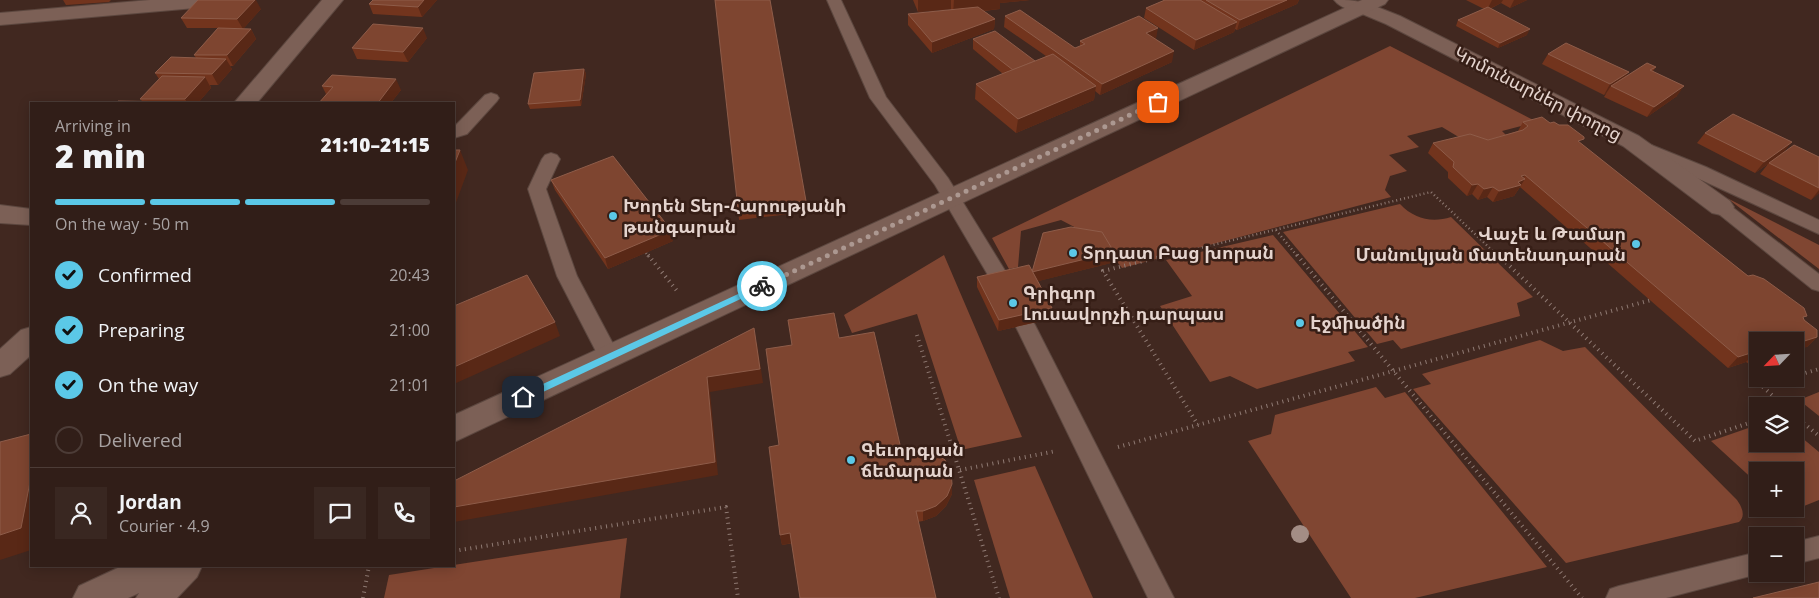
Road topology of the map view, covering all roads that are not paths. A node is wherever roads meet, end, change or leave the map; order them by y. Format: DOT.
graph roads {
  1 [pos="218,0"];
  2 [pos="333,0"];
  3 [pos="834,0"];
  4 [pos="1361,2"];
  5 [pos="0,19"];
  6 [pos="491,98"];
  7 [pos="246,102"];
  8 [pos="455,133"];
  9 [pos="1631,141"];
  10 [pos="551,159"];
  11 [pos="951,198"];
  12 [pos="1722,207"];
  13 [pos="0,214"];
  14 [pos="30,217"];
  15 [pos="1819,228"];
  16 [pos="1002,282"];
  17 [pos="1819,284"];
  18 [pos="1025,325"];
  19 [pos="609,357"];
  20 [pos="455,429"];
  21 [pos="1819,547"];
  22 [pos="1804,551"];
  23 [pos="1749,565"];
  24 [pos="157,567"];
  25 [pos="183,567"];
  26 [pos="91,598"];
  27 [pos="154,598"];
  28 [pos="1161,598"];
  29 [pos="1619,598"];
  1 -- 5 [label="main road"];
  2 -- 7 [label="main road"];
  3 -- 11 [label="lane"];
  4 -- 9 [label="main road, Կոմունարներ փողոց"];
  4 -- 11 [label="main road"];
  6 -- 8 [label="lane"];
  9 -- 12 [label="main road, Կոմունարներ փողոց"];
  9 -- 15 [label="lane"];
  10 -- 19 [label="lane"];
  11 -- 16 [label="lane"];
  11 -- 19 [label="main road"];
  12 -- 17 [label="lane"];
  13 -- 14 [label="main road"];
  18 -- 28 [label="lane"];
  19 -- 20 [label="main road"];
  21 -- 22 [label="lane"];
  23 -- 29 [label="lane"];
  24 -- 26 [label="main road"];
  25 -- 27 [label="main road"];
}
